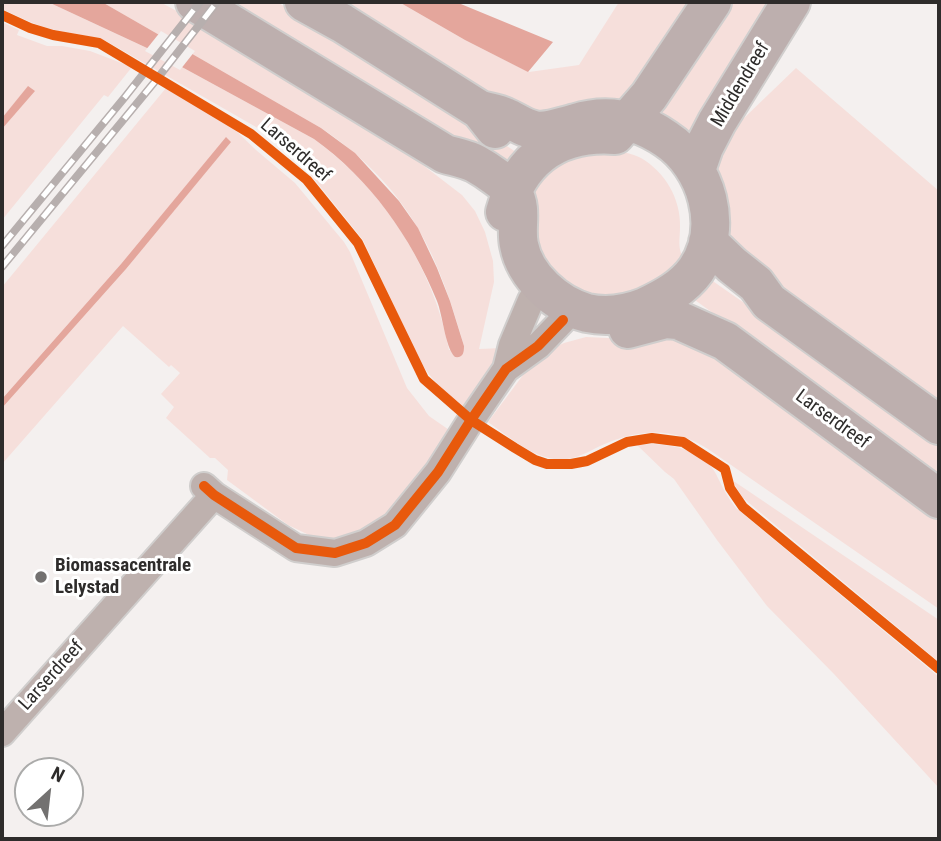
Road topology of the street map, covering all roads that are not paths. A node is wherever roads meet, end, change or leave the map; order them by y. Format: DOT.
graph roads {
  1 [pos="195,2"];
  2 [pos="304,2"];
  3 [pos="712,2"];
  4 [pos="790,2"];
  5 [pos="621,128"];
  6 [pos="548,141"];
  7 [pos="696,170"];
  8 [pos="508,200"];
  9 [pos="705,250"];
  10 [pos="531,300"];
  11 [pos="665,308"];
  12 [pos="568,314"];
  13 [pos="506,369"];
  14 [pos="939,425"];
  15 [pos="939,499"];
  16 [pos="2,733"];
  1 -- 8 [label="main road"];
  2 -- 6 [label="main road"];
  3 -- 5 [label="main road"];
  4 -- 7 [label="main road, Middendreef"];
  5 -- 6 [label="main road"];
  5 -- 7 [label="main road"];
  5 -- 9 [label="main road"];
  6 -- 8 [label="main road"];
  7 -- 9 [label="main road"];
  8 -- 10 [label="main road"];
  8 -- 12 [label="main road"];
  9 -- 11 [label="main road"];
  9 -- 14 [label="main road"];
  10 -- 12 [label="main road"];
  10 -- 13 [label="street, Larserdreef"];
  11 -- 12 [label="main road"];
  11 -- 15 [label="main road, Larserdreef"];
  12 -- 13 [label="street, Larserdreef"];
  13 -- 16 [label="street, Larserdreef"];
}
